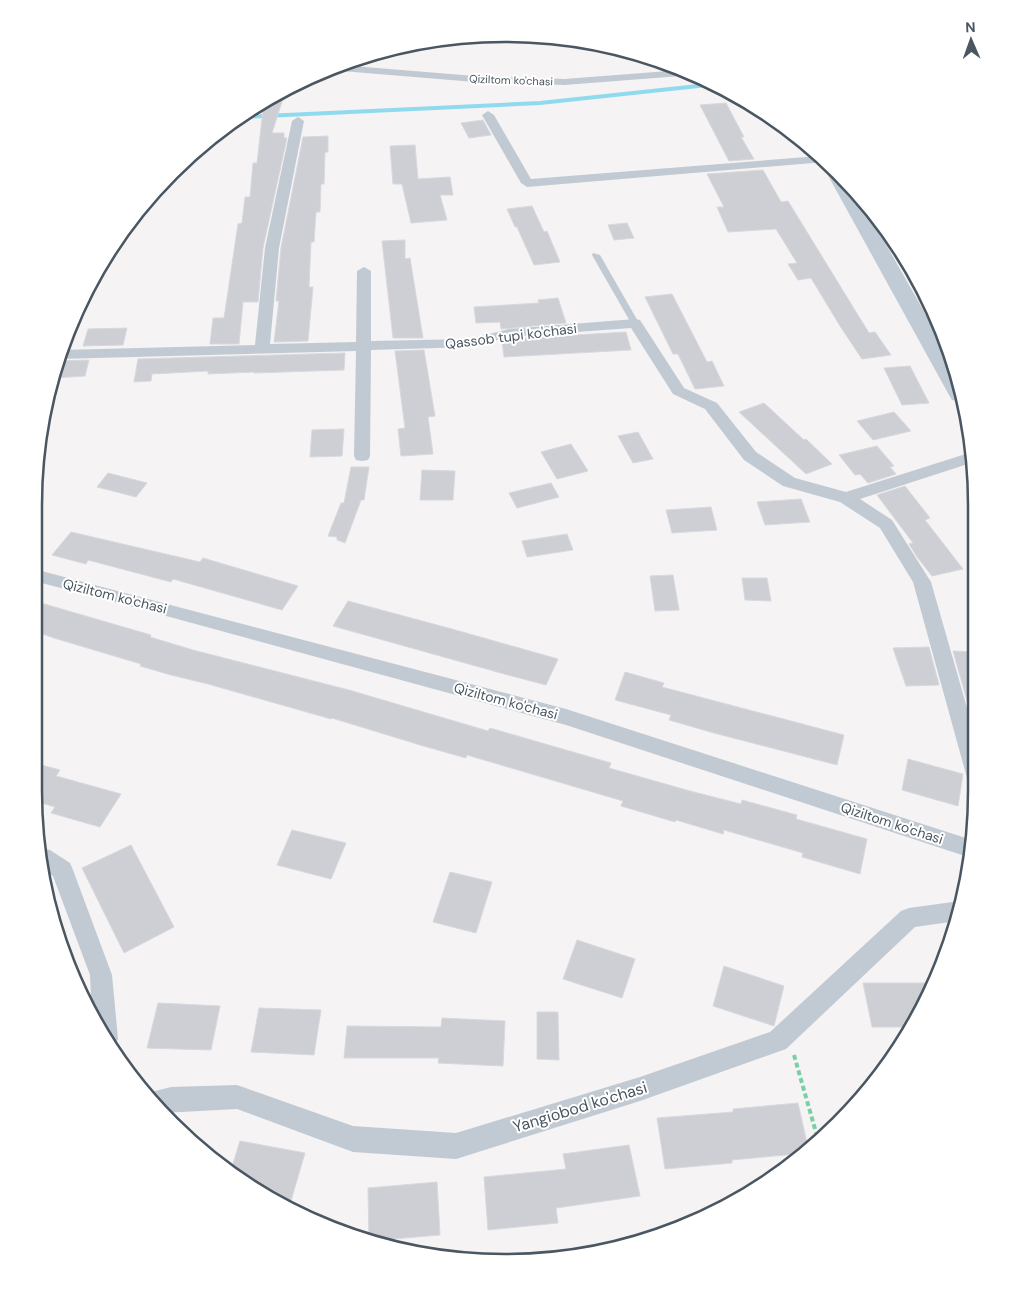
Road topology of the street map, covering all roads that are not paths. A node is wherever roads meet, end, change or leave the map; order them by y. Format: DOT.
graph roads {
  1 [pos="351,69"];
  2 [pos="673,74"];
  3 [pos="488,115"];
  4 [pos="298,121"];
  5 [pos="814,160"];
  6 [pos="527,183"];
  7 [pos="848,194"];
  8 [pos="596,255"];
  9 [pos="364,271"];
  10 [pos="635,324"];
  11 [pos="365,346"];
  12 [pos="262,349"];
  13 [pos="942,351"];
  14 [pos="68,355"];
  15 [pos="362,456"];
  16 [pos="966,459"];
  17 [pos="846,498"];
  18 [pos="42,577"];
  19 [pos="968,746"];
  20 [pos="966,847"];
  21 [pos="47,861"];
  22 [pos="953,912"];
  23 [pos="105,1022"];
  24 [pos="161,1101"];
  1 -- 2 [label="street, Qiziltom ko'chasi"];
  3 -- 6 [label="street"];
  4 -- 12 [label="street"];
  5 -- 6 [label="street"];
  7 -- 13 [label="main road"];
  8 -- 10 [label="lane"];
  9 -- 11 [label="street"];
  10 -- 11 [label="street, Qassob tupi ko'chasi"];
  10 -- 17 [label="street"];
  11 -- 12 [label="street, Qassob tupi ko'chasi"];
  11 -- 15 [label="street"];
  12 -- 14 [label="street, Qassob tupi ko'chasi"];
  16 -- 17 [label="street"];
  17 -- 19 [label="street"];
  18 -- 20 [label="street, Qiziltom ko'chasi"];
  21 -- 23 [label="street"];
  22 -- 24 [label="street, Yangiobod ko'chasi"];
}
